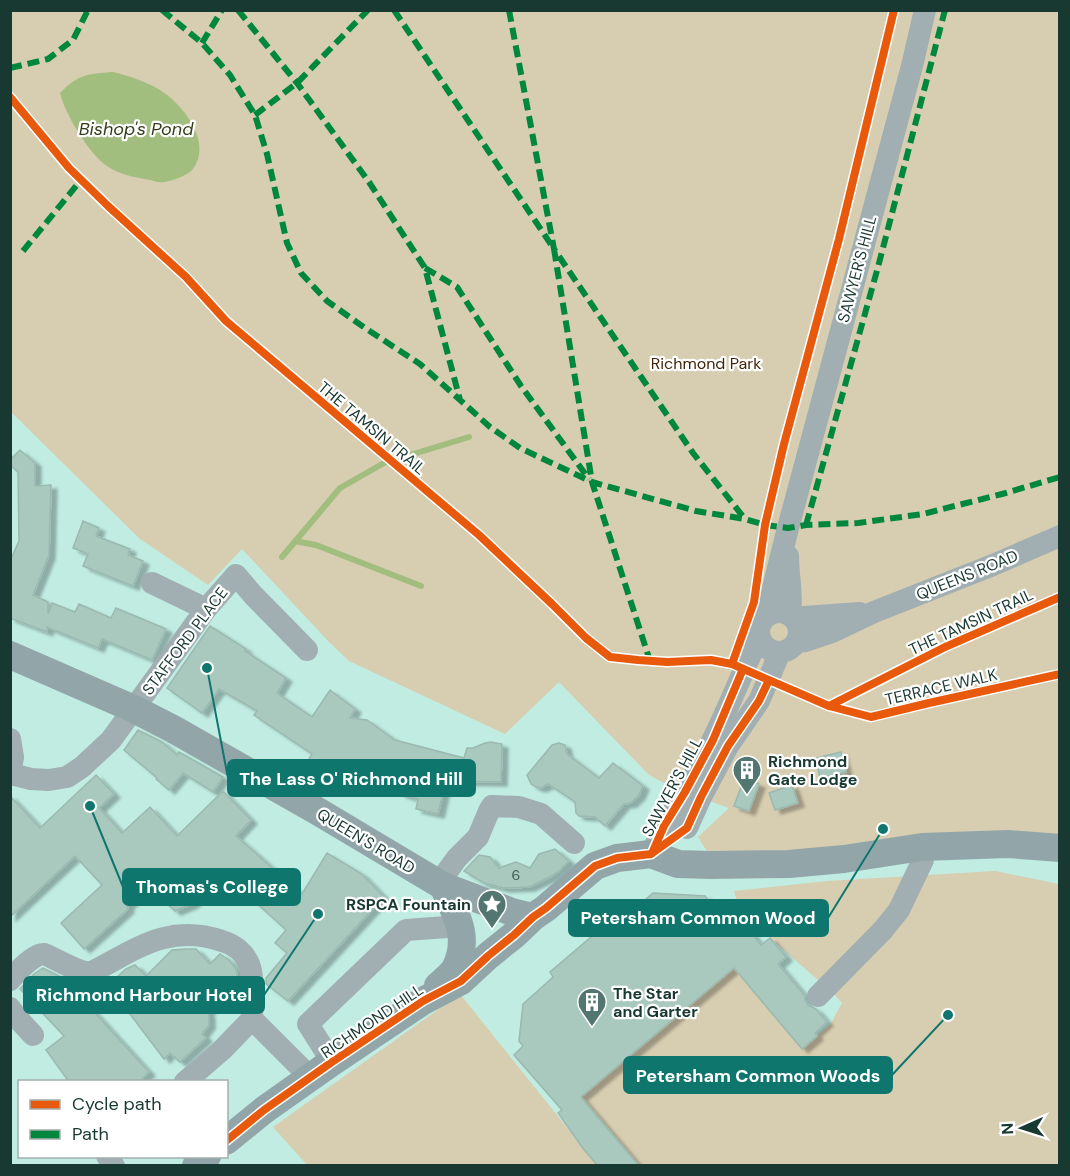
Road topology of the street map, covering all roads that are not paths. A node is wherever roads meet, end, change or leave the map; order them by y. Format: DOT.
graph roads {
  1 [pos="925,10"];
  2 [pos="788,528"];
  3 [pos="1059,536"];
  4 [pos="152,583"];
  5 [pos="206,609"];
  6 [pos="763,626"];
  7 [pos="791,632"];
  8 [pos="307,650"];
  9 [pos="10,655"];
  10 [pos="134,709"];
  11 [pos="10,740"];
  12 [pos="11,775"];
  13 [pos="574,843"];
  14 [pos="922,847"];
  15 [pos="1059,848"];
  16 [pos="651,854"];
  17 [pos="440,885"];
  18 [pos="533,917"];
  19 [pos="460,926"];
  20 [pos="10,980"];
  21 [pos="818,996"];
  22 [pos="423,1001"];
  23 [pos="10,1008"];
  24 [pos="252,1019"];
  25 [pos="33,1035"];
  26 [pos="322,1070"];
  27 [pos="188,1080"];
  28 [pos="228,1139"];
  1 -- 2 [label="street, SAWYER'S HILL"];
  2 -- 6 [label="street, SAWYER'S HILL"];
  2 -- 7 [label="street, SAWYER'S HILL"];
  3 -- 7 [label="street, QUEENS ROAD"];
  4 -- 5 [label="street"];
  5 -- 8 [label="street, STAFFORD PLACE"];
  5 -- 10 [label="street, STAFFORD PLACE"];
  6 -- 7 [label="street, QUEENS ROAD"];
  6 -- 7 [label="street"];
  6 -- 16 [label="street, SAWYER'S HILL"];
  7 -- 16 [label="street, SAWYER'S HILL"];
  9 -- 10 [label="main road, QUEEN'S ROAD"];
  10 -- 12 [label="street, STAFFORD PLACE"];
  10 -- 17 [label="main road, QUEEN'S ROAD"];
  11 -- 12 [label="street"];
  13 -- 17 [label="street"];
  14 -- 15 [label="main road"];
  14 -- 16 [label="main road"];
  14 -- 21 [label="street"];
  16 -- 18 [label="main road, RICHMOND HILL"];
  17 -- 18 [label="main road, QUEEN'S ROAD"];
  17 -- 19 [label="main road"];
  18 -- 22 [label="main road, RICHMOND HILL"];
  19 -- 22 [label="main road"];
  19 -- 26 [label="street"];
  20 -- 24 [label="street"];
  22 -- 26 [label="main road, RICHMOND HILL"];
  23 -- 25 [label="street"];
  24 -- 26 [label="street"];
  24 -- 27 [label="street"];
  26 -- 28 [label="main road, RICHMOND HILL"];
}
